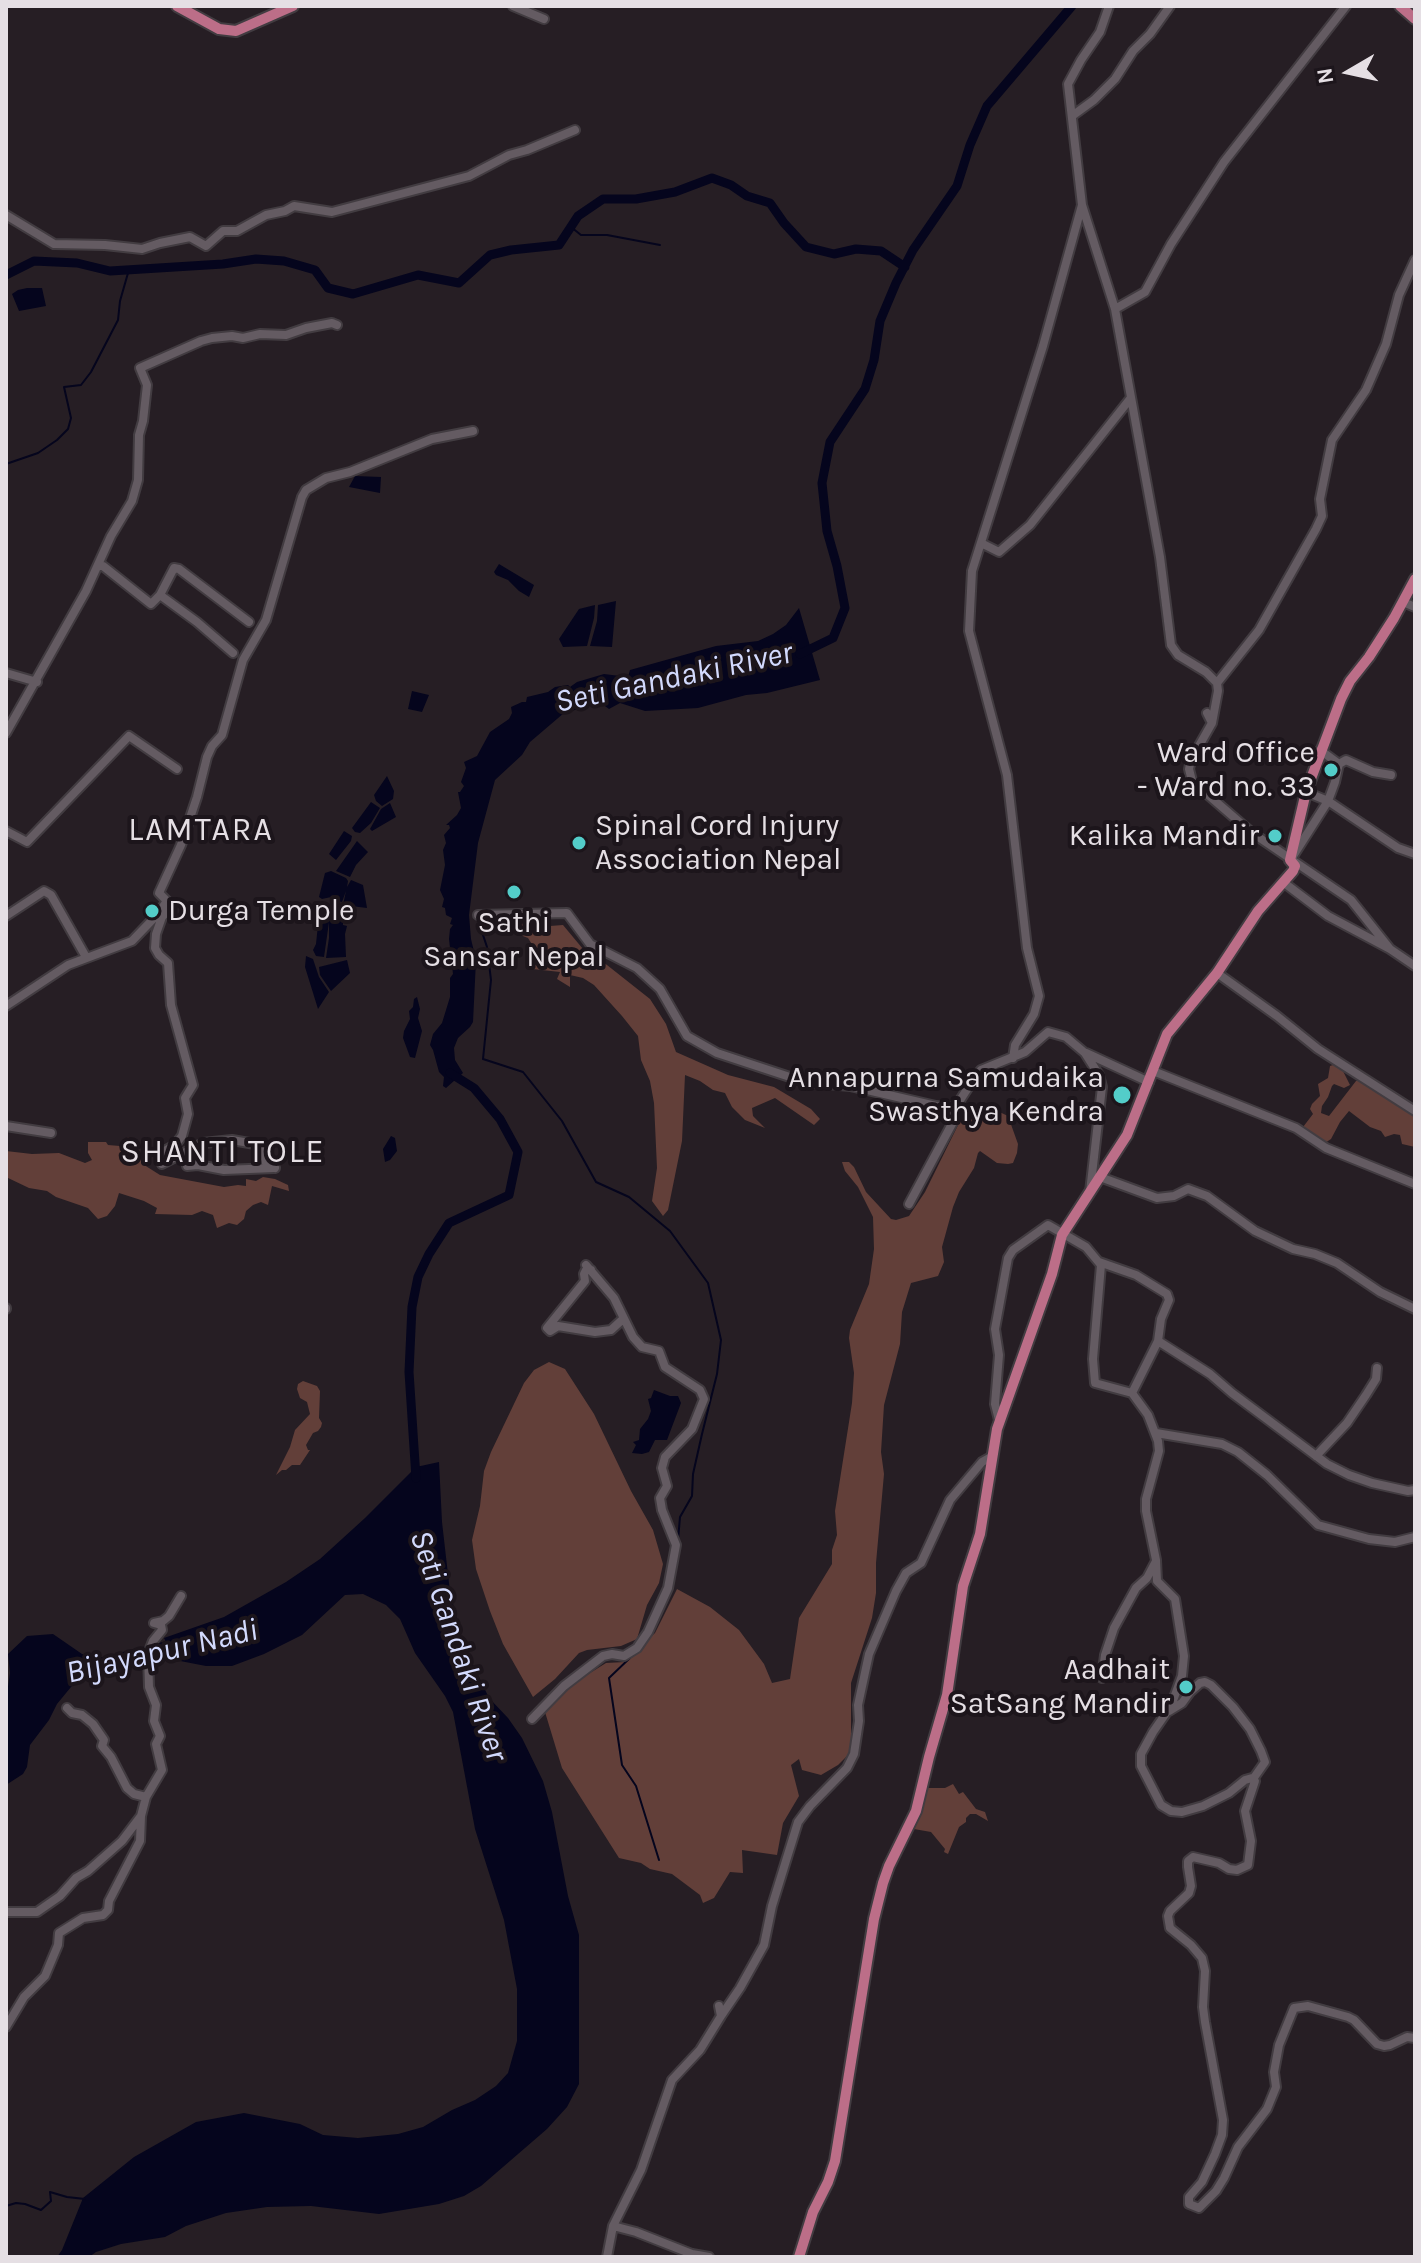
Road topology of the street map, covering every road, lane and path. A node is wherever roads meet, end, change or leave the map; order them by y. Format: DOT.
graph roads {
  1 [pos="177,6"];
  2 [pos="293,6"];
  3 [pos="513,6"];
  4 [pos="1109,6"];
  5 [pos="1170,6"];
  6 [pos="1346,6"];
  7 [pos="1400,6"];
  8 [pos="544,19"];
  9 [pos="1415,19"];
  10 [pos="1072,116"];
  11 [pos="575,130"];
  12 [pos="1082,205"];
  13 [pos="6,215"];
  14 [pos="1415,260"];
  15 [pos="1115,309"];
  16 [pos="337,325"];
  17 [pos="1130,399"];
  18 [pos="473,431"];
  19 [pos="981,543"];
  20 [pos="98,566"];
  21 [pos="1415,579"];
  22 [pos="160,595"];
  23 [pos="1403,602"];
  24 [pos="1415,607"];
  25 [pos="249,622"];
  26 [pos="233,653"];
  27 [pos="6,673"];
  28 [pos="37,682"];
  29 [pos="1217,683"];
  30 [pos="1207,713"];
  31 [pos="1212,723"];
  32 [pos="6,733"];
  33 [pos="1320,750"];
  34 [pos="1339,764"];
  35 [pos="177,769"];
  36 [pos="1391,775"];
  37 [pos="1306,792"];
  38 [pos="1328,801"];
  39 [pos="6,831"];
  40 [pos="1415,854"];
  41 [pos="1290,860"];
  42 [pos="1283,882"];
  43 [pos="167,901"];
  44 [pos="478,915"];
  45 [pos="6,916"];
  46 [pos="1390,949"];
  47 [pos="86,957"];
  48 [pos="1415,966"];
  49 [pos="1217,973"];
  50 [pos="6,1006"];
  51 [pos="1085,1053"];
  52 [pos="1013,1058"];
  53 [pos="1151,1076"];
  54 [pos="955,1108"];
  55 [pos="1415,1111"];
  56 [pos="6,1126"];
  57 [pos="51,1133"];
  58 [pos="187,1166"];
  59 [pos="1100,1177"];
  60 [pos="1415,1184"];
  61 [pos="1090,1193"];
  62 [pos="909,1204"];
  63 [pos="1062,1235"];
  64 [pos="1099,1262"];
  65 [pos="1415,1309"];
  66 [pos="623,1319"];
  67 [pos="1158,1341"];
  68 [pos="1377,1368"];
  69 [pos="1132,1393"];
  70 [pos="999,1420"];
  71 [pos="1156,1433"];
  72 [pos="1316,1456"];
  73 [pos="991,1457"];
  74 [pos="1415,1490"];
  75 [pos="1415,1537"];
  76 [pos="1156,1560"];
  77 [pos="181,1596"];
  78 [pos="1102,1678"];
  79 [pos="67,1708"];
  80 [pos="1168,1711"];
  81 [pos="532,1719"];
  82 [pos="1253,1779"];
  83 [pos="146,1797"];
  84 [pos="141,1816"];
  85 [pos="6,1912"];
  86 [pos="719,2006"];
  87 [pos="721,2016"];
  88 [pos="6,2027"];
  89 [pos="1415,2038"];
  90 [pos="613,2226"];
  91 [pos="607,2257"];
  92 [pos="709,2257"];
  93 [pos="799,2257"];
  1 -- 2 [label="main road"];
  3 -- 8 [label="street"];
  4 -- 10 [label="street"];
  5 -- 10 [label="street"];
  6 -- 15 [label="street"];
  7 -- 9 [label="main road"];
  10 -- 12 [label="street"];
  11 -- 13 [label="street"];
  12 -- 15 [label="street"];
  12 -- 19 [label="street"];
  14 -- 29 [label="street"];
  15 -- 17 [label="street"];
  16 -- 20 [label="street"];
  17 -- 19 [label="street"];
  17 -- 29 [label="street"];
  18 -- 43 [label="street"];
  19 -- 52 [label="street"];
  20 -- 22 [label="street"];
  20 -- 28 [label="street"];
  21 -- 23 [label="main road"];
  22 -- 25 [label="street"];
  22 -- 26 [label="street"];
  23 -- 24 [label="street"];
  23 -- 33 [label="main road"];
  27 -- 28 [label="street"];
  28 -- 32 [label="street"];
  29 -- 31 [label="street"];
  30 -- 31 [label="street"];
  31 -- 41 [label="street"];
  33 -- 34 [label="street"];
  33 -- 37 [label="main road"];
  34 -- 36 [label="street"];
  34 -- 38 [label="street"];
  35 -- 39 [label="street"];
  37 -- 38 [label="street"];
  37 -- 41 [label="main road"];
  38 -- 40 [label="street"];
  38 -- 41 [label="street"];
  41 -- 42 [label="main road"];
  41 -- 46 [label="street"];
  42 -- 46 [label="street"];
  42 -- 49 [label="main road"];
  43 -- 47 [label="street"];
  43 -- 58 [label="street"];
  44 -- 54 [label="street"];
  45 -- 47 [label="street"];
  46 -- 48 [label="street"];
  47 -- 50 [label="street"];
  49 -- 53 [label="main road"];
  49 -- 55 [label="street"];
  51 -- 52 [label="street"];
  51 -- 53 [label="street"];
  51 -- 61 [label="street"];
  52 -- 54 [label="street"];
  53 -- 59 [label="main road"];
  53 -- 60 [label="street"];
  54 -- 62 [label="street"];
  56 -- 57 [label="street"];
  59 -- 61 [label="main road"];
  59 -- 65 [label="street"];
  61 -- 63 [label="main road"];
  63 -- 64 [label="street"];
  63 -- 70 [label="main road"];
  63 -- 70 [label="street"];
  64 -- 67 [label="street"];
  64 -- 69 [label="street"];
  66 -- 66 [label="street"];
  66 -- 81 [label="street"];
  67 -- 69 [label="street"];
  67 -- 72 [label="street"];
  68 -- 72 [label="street"];
  69 -- 71 [label="street"];
  70 -- 73 [label="main road"];
  71 -- 75 [label="street"];
  71 -- 76 [label="street"];
  72 -- 74 [label="street"];
  73 -- 87 [label="street"];
  73 -- 93 [label="main road"];
  76 -- 78 [label="street"];
  76 -- 80 [label="street"];
  77 -- 83 [label="street"];
  79 -- 83 [label="street"];
  80 -- 82 [label="street"];
  80 -- 82 [label="street"];
  82 -- 89 [label="street"];
  83 -- 84 [label="street"];
  84 -- 85 [label="street"];
  84 -- 88 [label="street"];
  86 -- 87 [label="street"];
  87 -- 90 [label="street"];
  90 -- 91 [label="street"];
  90 -- 92 [label="street"];
}
